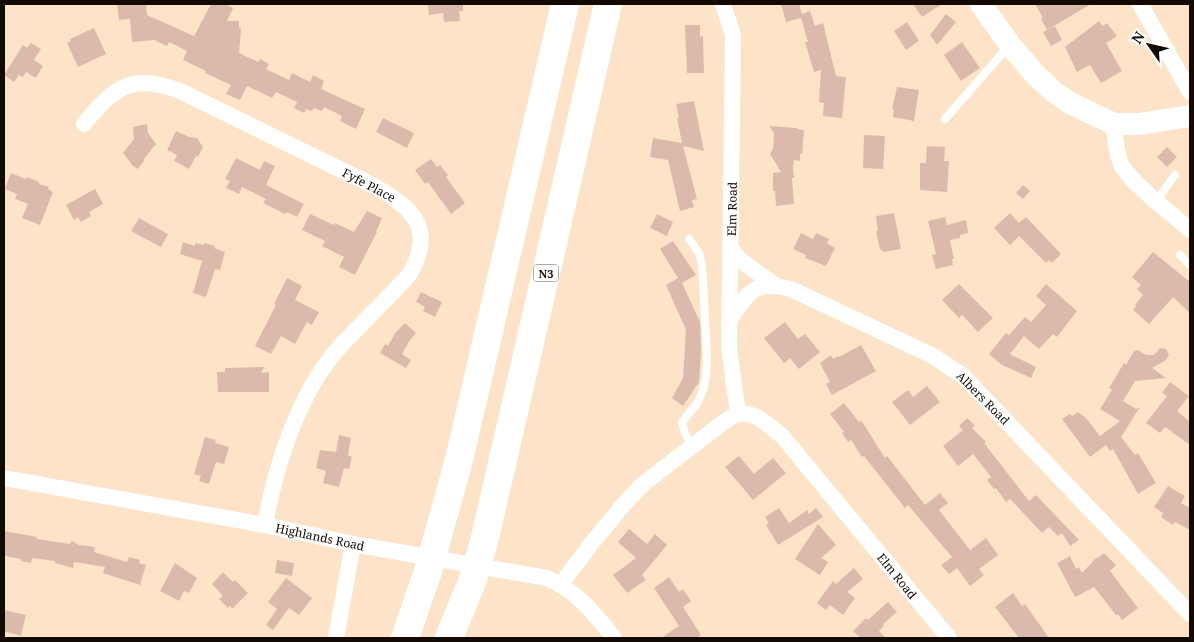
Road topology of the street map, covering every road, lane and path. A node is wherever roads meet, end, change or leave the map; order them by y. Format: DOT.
graph roads {
  1 [pos="565,4"];
  2 [pos="608,4"];
  3 [pos="723,4"];
  4 [pos="981,4"];
  5 [pos="1140,4"];
  6 [pos="1010,44"];
  7 [pos="1190,92"];
  8 [pos="1190,116"];
  9 [pos="945,119"];
  10 [pos="84,124"];
  11 [pos="1114,124"];
  12 [pos="1175,175"];
  13 [pos="1156,200"];
  14 [pos="1190,230"];
  15 [pos="689,239"];
  16 [pos="731,248"];
  17 [pos="1180,255"];
  18 [pos="1190,265"];
  19 [pos="775,285"];
  20 [pos="730,319"];
  21 [pos="738,414"];
  22 [pos="692,446"];
  23 [pos="4,478"];
  24 [pos="265,525"];
  25 [pos="353,544"];
  26 [pos="561,584"];
  27 [pos="1190,614"];
  28 [pos="336,638"];
  29 [pos="405,638"];
  30 [pos="449,638"];
  31 [pos="614,638"];
  32 [pos="949,638"];
  1 -- 29 [label="highway"];
  2 -- 30 [label="highway, N3"];
  3 -- 16 [label="street, Elm Road"];
  4 -- 6 [label="main road"];
  5 -- 7 [label="street"];
  6 -- 9 [label="lane"];
  6 -- 11 [label="main road"];
  8 -- 11 [label="main road"];
  10 -- 24 [label="street, Fyfe Place"];
  11 -- 13 [label="street"];
  12 -- 13 [label="lane"];
  13 -- 14 [label="street"];
  15 -- 22 [label="lane"];
  16 -- 19 [label="street, Albers Road"];
  16 -- 20 [label="street, Elm Road"];
  17 -- 18 [label="lane"];
  19 -- 20 [label="street"];
  19 -- 27 [label="street, Albers Road"];
  20 -- 21 [label="street, Elm Road"];
  21 -- 22 [label="street"];
  21 -- 32 [label="street, Elm Road"];
  22 -- 26 [label="street"];
  23 -- 24 [label="street, Highlands Road"];
  24 -- 25 [label="street, Highlands Road"];
  25 -- 26 [label="street, Highlands Road"];
  25 -- 28 [label="street"];
  26 -- 31 [label="street, Highlands Road"];
}
